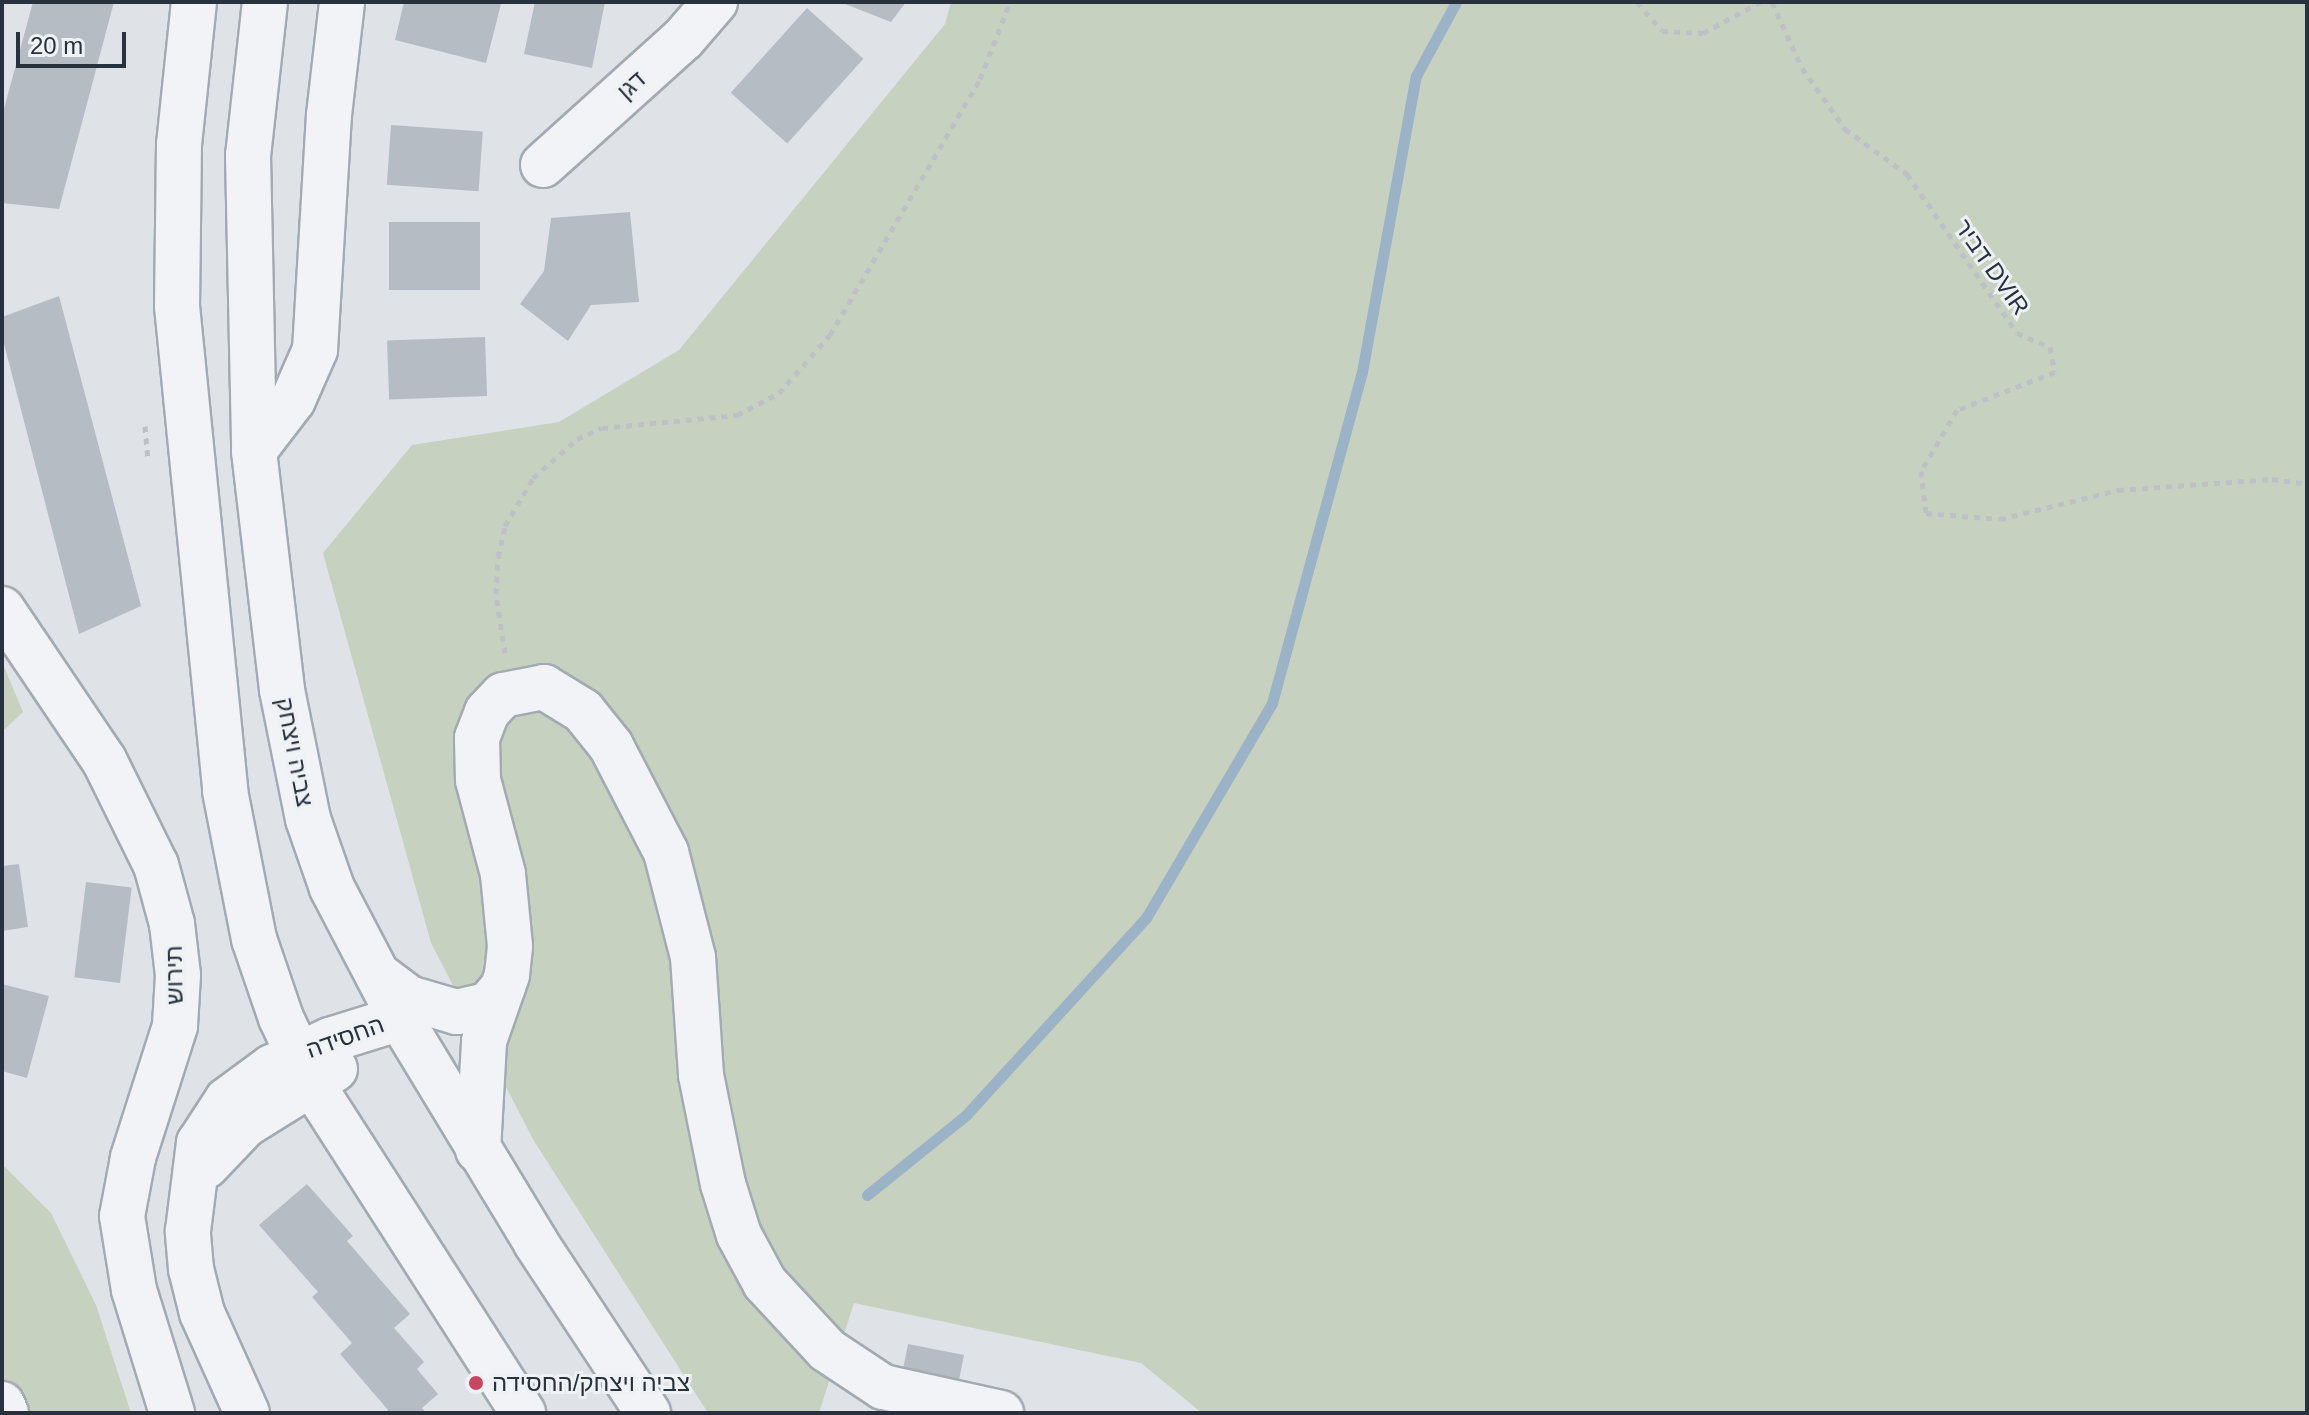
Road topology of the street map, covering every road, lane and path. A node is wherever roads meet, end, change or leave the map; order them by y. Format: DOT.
graph roads {
  1 [pos="194,2"];
  2 [pos="265,2"];
  3 [pos="342,2"];
  4 [pos="715,2"];
  5 [pos="1010,2"];
  6 [pos="1637,2"];
  7 [pos="1760,2"];
  8 [pos="1772,2"];
  9 [pos="543,165"];
  10 [pos="254,451"];
  11 [pos="2307,484"];
  12 [pos="2,609"];
  13 [pos="512,689"];
  14 [pos="373,969"];
  15 [pos="503,987"];
  16 [pos="400,1018"];
  17 [pos="304,1069"];
  18 [pos="478,1150"];
  19 [pos="219,1352"];
  20 [pos="165,1394"];
  21 [pos="2,1404"];
  22 [pos="6,1413"];
  23 [pos="247,1413"];
  24 [pos="523,1413"];
  25 [pos="648,1413"];
  26 [pos="1001,1413"];
  1 -- 17 [label="street"];
  2 -- 10 [label="street, צביה ויצחק"];
  3 -- 10 [label="street"];
  4 -- 9 [label="street, דגן"];
  5 -- 13 [label="path"];
  6 -- 7 [label="path"];
  8 -- 11 [label="path, דביר DVIR"];
  10 -- 14 [label="street, צביה ויצחק"];
  12 -- 20 [label="street, תירוש"];
  13 -- 15 [label="street"];
  13 -- 26 [label="street"];
  14 -- 15 [label="street"];
  14 -- 16 [label="street, צביה ויצחק"];
  15 -- 18 [label="street"];
  16 -- 17 [label="street, החסידה"];
  16 -- 18 [label="street, צביה ויצחק"];
  17 -- 19 [label="street, החסידה"];
  17 -- 24 [label="street"];
  18 -- 25 [label="street, צביה ויצחק"];
  19 -- 20 [label="street, תירוש"];
  19 -- 23 [label="street, החסידה"];
  21 -- 22 [label="street"];
}
